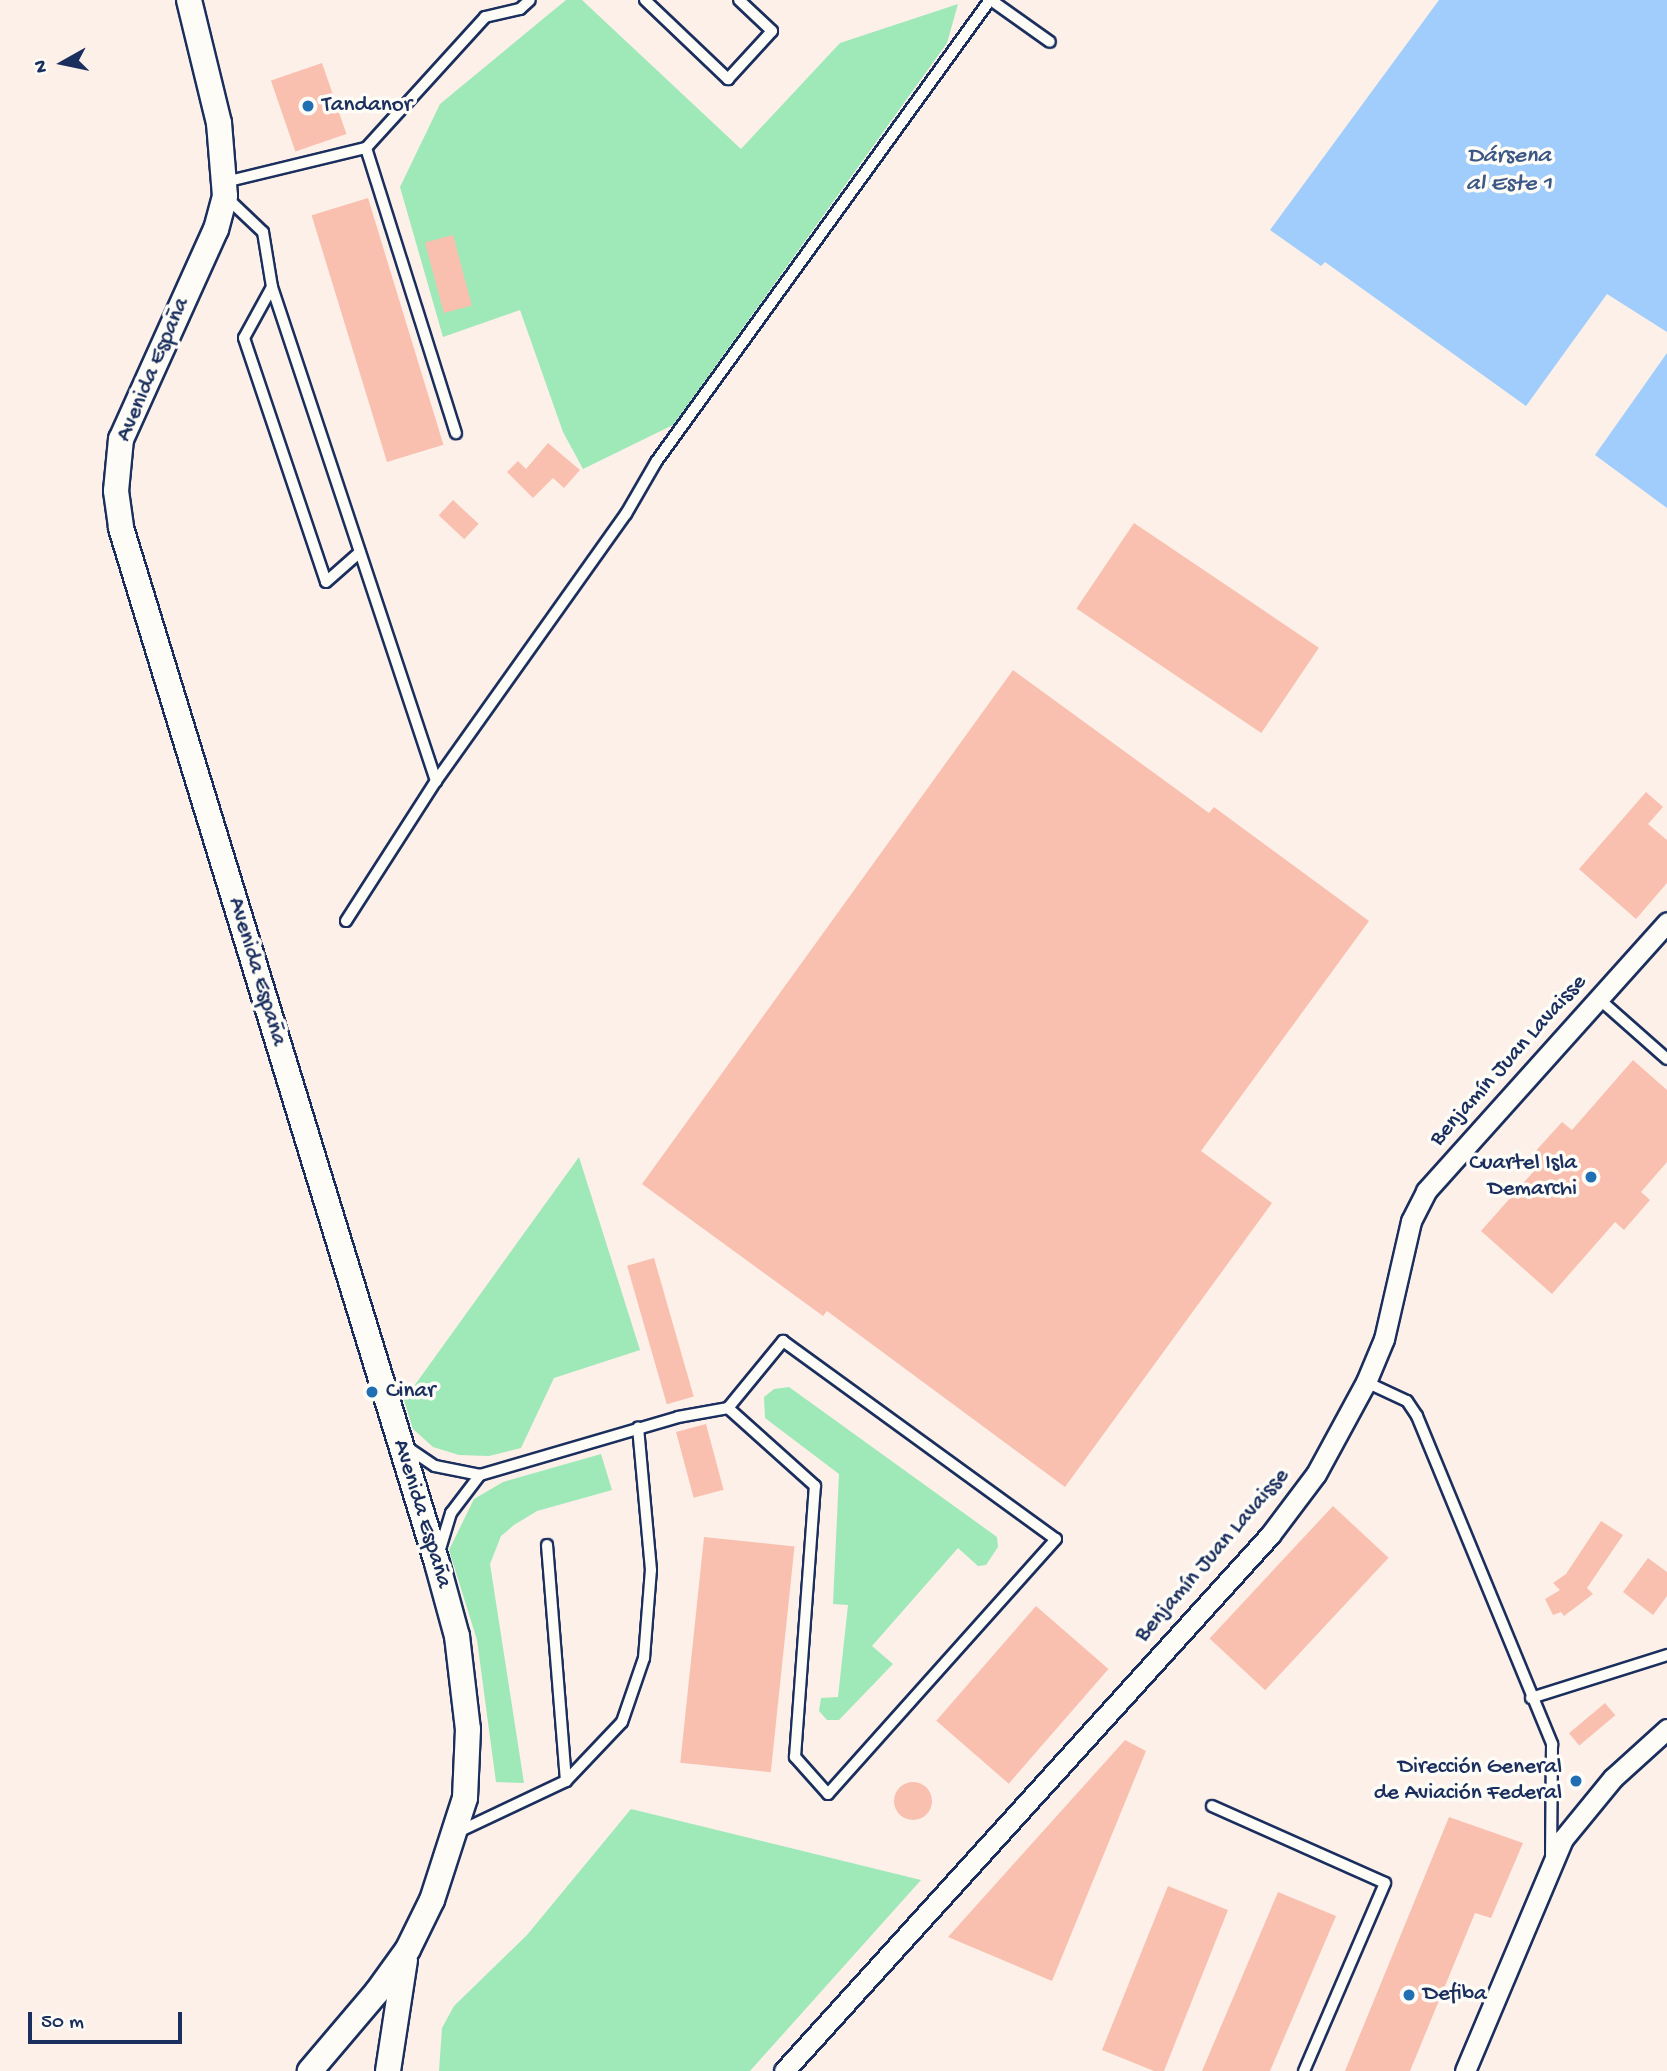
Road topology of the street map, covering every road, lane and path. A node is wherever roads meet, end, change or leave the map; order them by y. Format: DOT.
graph roads {
  1 [pos="189,0"];
  2 [pos="530,0"];
  3 [pos="645,0"];
  4 [pos="738,0"];
  5 [pos="991,0"];
  6 [pos="1050,42"];
  7 [pos="366,148"];
  8 [pos="225,189"];
  9 [pos="272,287"];
  10 [pos="456,433"];
  11 [pos="360,551"];
  12 [pos="436,781"];
  13 [pos="346,921"];
  14 [pos="1667,922"];
  15 [pos="1598,998"];
  16 [pos="1667,1059"];
  17 [pos="1366,1382"];
  18 [pos="728,1408"];
  19 [pos="638,1428"];
  20 [pos="399,1440"];
  21 [pos="480,1475"];
  22 [pos="547,1545"];
  23 [pos="437,1563"];
  24 [pos="1667,1655"];
  25 [pos="1531,1698"];
  26 [pos="1667,1729"];
  27 [pos="566,1780"];
  28 [pos="1212,1806"];
  29 [pos="454,1834"];
  30 [pos="1550,1860"];
  31 [pos="408,1949"];
  32 [pos="310,2071"];
  33 [pos="388,2071"];
  34 [pos="784,2071"];
  35 [pos="1304,2071"];
  36 [pos="1465,2071"];
  1 -- 8 [label="street, Avenida España"];
  2 -- 7 [label="lane"];
  3 -- 4 [label="lane"];
  5 -- 6 [label="lane"];
  5 -- 12 [label="lane"];
  7 -- 8 [label="lane"];
  7 -- 10 [label="lane"];
  8 -- 9 [label="lane"];
  8 -- 20 [label="street, Avenida España"];
  9 -- 11 [label="lane"];
  9 -- 11 [label="lane"];
  11 -- 12 [label="lane"];
  12 -- 13 [label="lane"];
  14 -- 15 [label="street, Benjamín Juan Lavaisse"];
  15 -- 16 [label="lane"];
  15 -- 17 [label="street, Benjamín Juan Lavaisse"];
  17 -- 25 [label="lane"];
  17 -- 34 [label="street, Benjamín Juan Lavaisse"];
  18 -- 18 [label="lane"];
  18 -- 19 [label="lane"];
  19 -- 21 [label="lane"];
  19 -- 27 [label="lane"];
  20 -- 21 [label="lane"];
  20 -- 23 [label="street, Avenida España"];
  21 -- 23 [label="lane"];
  22 -- 27 [label="lane"];
  23 -- 29 [label="street, Avenida España"];
  24 -- 25 [label="lane"];
  25 -- 30 [label="lane"];
  26 -- 30 [label="street"];
  27 -- 29 [label="lane"];
  28 -- 35 [label="lane"];
  29 -- 31 [label="street, Avenida España"];
  30 -- 36 [label="street"];
  31 -- 32 [label="street, Avenida España"];
  31 -- 33 [label="street, Avenida España"];
}
